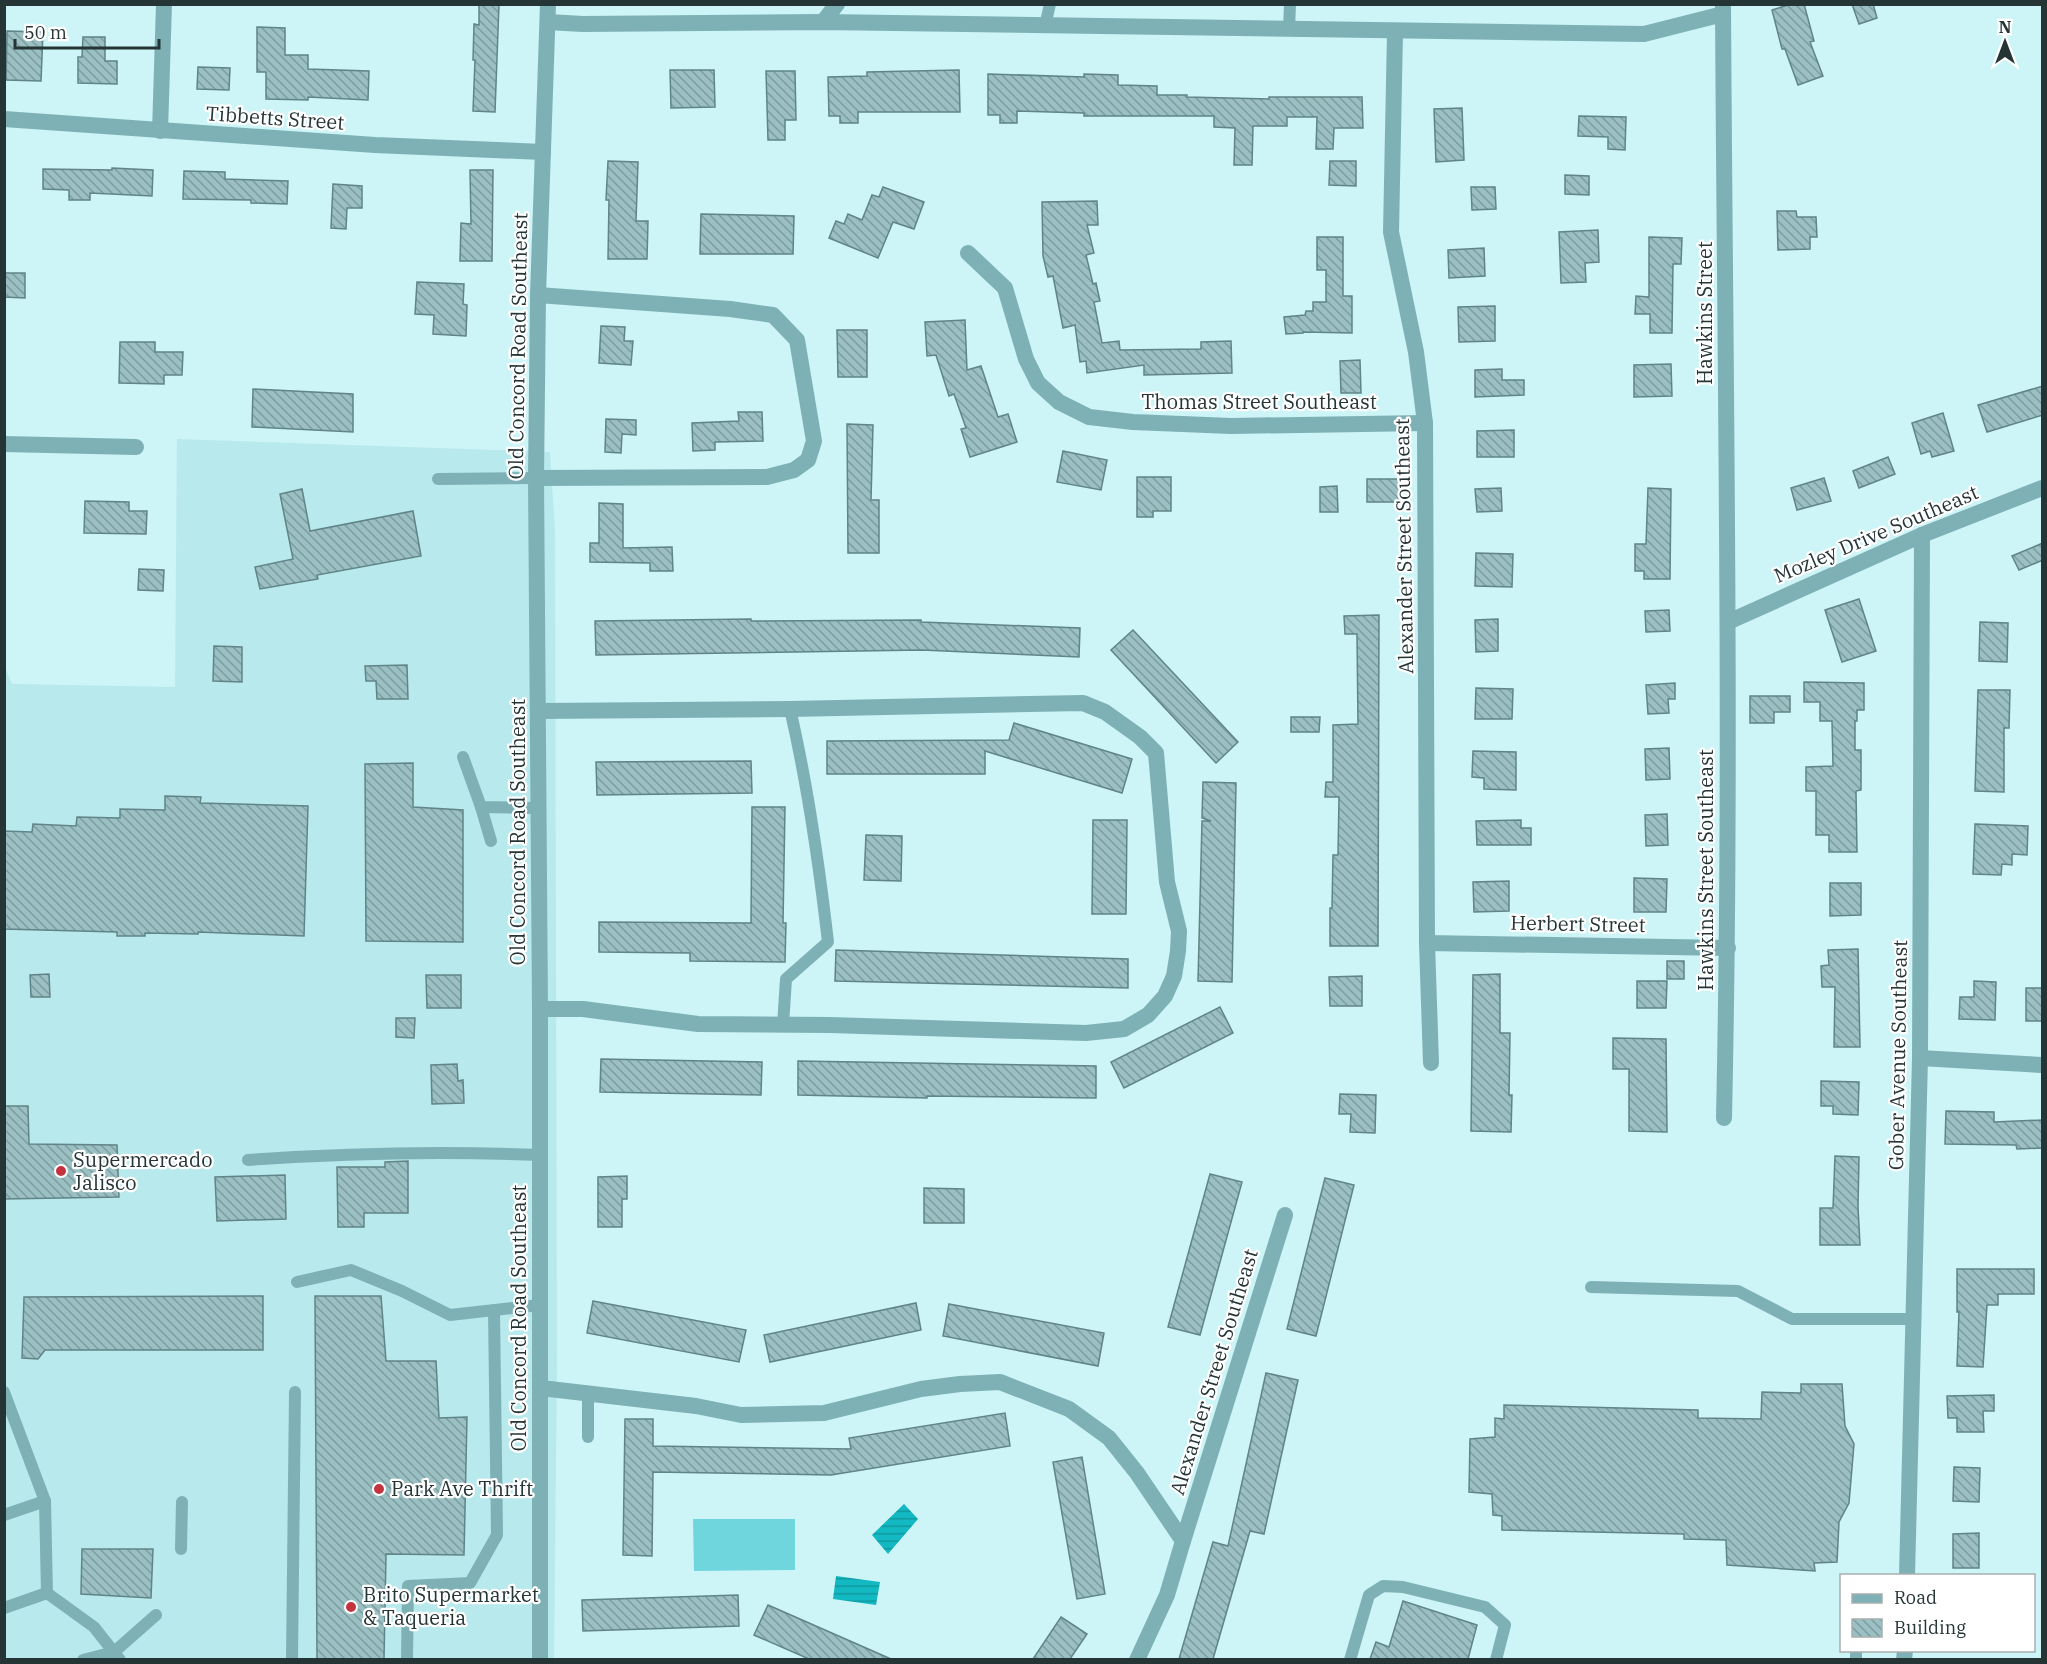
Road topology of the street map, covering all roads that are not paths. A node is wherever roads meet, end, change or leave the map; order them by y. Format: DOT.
graph roads {
  1 [pos="164,4"];
  2 [pos="548,4"];
  3 [pos="837,4"];
  4 [pos="1050,4"];
  5 [pos="1290,4"];
  6 [pos="1723,9"];
  7 [pos="548,22"];
  8 [pos="823,22"];
  9 [pos="1045,26"];
  10 [pos="1289,30"];
  11 [pos="1395,32"];
  12 [pos="4,119"];
  13 [pos="160,131"];
  14 [pos="543,152"];
  15 [pos="968,254"];
  16 [pos="538,295"];
  17 [pos="1425,423"];
  18 [pos="4,444"];
  19 [pos="136,447"];
  20 [pos="536,478"];
  21 [pos="438,479"];
  22 [pos="2043,488"];
  23 [pos="1922,535"];
  24 [pos="1728,622"];
  25 [pos="790,709"];
  26 [pos="538,711"];
  27 [pos="464,757"];
  28 [pos="481,807"];
  29 [pos="539,808"];
  30 [pos="491,841"];
  31 [pos="1427,943"];
  32 [pos="1728,948"];
  33 [pos="540,1009"];
  34 [pos="783,1025"];
  35 [pos="1920,1058"];
  36 [pos="1431,1063"];
  37 [pos="2043,1065"];
  38 [pos="1724,1118"];
  39 [pos="540,1155"];
  40 [pos="248,1160"];
  41 [pos="1285,1215"];
  42 [pos="297,1282"];
  43 [pos="1591,1287"];
  44 [pos="540,1305"];
  45 [pos="494,1310"];
  46 [pos="1913,1318"];
  47 [pos="541,1388"];
  48 [pos="4,1392"];
  49 [pos="295,1392"];
  50 [pos="588,1394"];
  51 [pos="588,1437"];
  52 [pos="45,1501"];
  53 [pos="182,1502"];
  54 [pos="4,1515"];
  55 [pos="1183,1541"];
  56 [pos="181,1549"];
  57 [pos="1906,1574"];
  58 [pos="47,1593"];
  59 [pos="4,1608"];
  60 [pos="156,1615"];
  61 [pos="117,1656"];
  62 [pos="83,1659"];
  63 [pos="292,1659"];
  64 [pos="407,1659"];
  65 [pos="540,1659"];
  66 [pos="1137,1659"];
  67 [pos="1350,1659"];
  68 [pos="1496,1659"];
  1 -- 13 [label="street"];
  2 -- 7 [label="street, Old Concord Road Southeast"];
  3 -- 8 [label="street"];
  4 -- 9 [label="lane"];
  5 -- 10 [label="lane"];
  6 -- 11 [label="street"];
  6 -- 24 [label="street, Hawkins Street"];
  7 -- 8 [label="street"];
  7 -- 14 [label="street, Old Concord Road Southeast"];
  8 -- 9 [label="street"];
  9 -- 10 [label="street"];
  10 -- 11 [label="street"];
  11 -- 17 [label="street, Alexander Street Southeast"];
  12 -- 13 [label="street, Tibbetts Street"];
  13 -- 14 [label="street, Tibbetts Street"];
  14 -- 16 [label="street, Old Concord Road Southeast"];
  15 -- 17 [label="street, Thomas Street Southeast"];
  16 -- 20 [label="street, Old Concord Road Southeast"];
  16 -- 20 [label="street"];
  17 -- 31 [label="street, Alexander Street Southeast"];
  18 -- 19 [label="street"];
  20 -- 21 [label="lane"];
  20 -- 26 [label="street, Old Concord Road Southeast"];
  22 -- 23 [label="street, Mozley Drive Southeast"];
  23 -- 24 [label="street, Mozley Drive Southeast"];
  23 -- 35 [label="street, Gober Avenue Southeast"];
  24 -- 32 [label="street, Hawkins Street Southeast"];
  25 -- 26 [label="street"];
  25 -- 34 [label="lane"];
  25 -- 34 [label="street"];
  26 -- 29 [label="street, Old Concord Road Southeast"];
  27 -- 28 [label="lane"];
  28 -- 29 [label="lane"];
  28 -- 30 [label="lane"];
  29 -- 33 [label="street, Old Concord Road Southeast"];
  31 -- 32 [label="street, Herbert Street"];
  31 -- 36 [label="street, Alexander Street Southeast"];
  32 -- 38 [label="street, Hawkins Street Southeast"];
  33 -- 34 [label="street"];
  33 -- 39 [label="street, Old Concord Road Southeast"];
  35 -- 37 [label="street"];
  35 -- 46 [label="street, Gober Avenue Southeast"];
  39 -- 40 [label="lane"];
  39 -- 44 [label="street, Old Concord Road Southeast"];
  41 -- 55 [label="street, Alexander Street Southeast"];
  42 -- 45 [label="lane"];
  43 -- 46 [label="lane"];
  44 -- 45 [label="lane"];
  44 -- 47 [label="street, Old Concord Road Southeast"];
  45 -- 64 [label="lane"];
  46 -- 57 [label="street, Gober Avenue Southeast"];
  47 -- 50 [label="street"];
  47 -- 65 [label="street, Old Concord Road Southeast"];
  48 -- 52 [label="lane"];
  49 -- 63 [label="lane"];
  50 -- 51 [label="lane"];
  50 -- 55 [label="street"];
  52 -- 54 [label="lane"];
  52 -- 58 [label="lane"];
  53 -- 56 [label="lane"];
  55 -- 66 [label="street, Alexander Street Southeast"];
  58 -- 59 [label="lane"];
  58 -- 61 [label="lane"];
  60 -- 61 [label="lane"];
  61 -- 62 [label="lane"];
  67 -- 68 [label="lane"];
}
